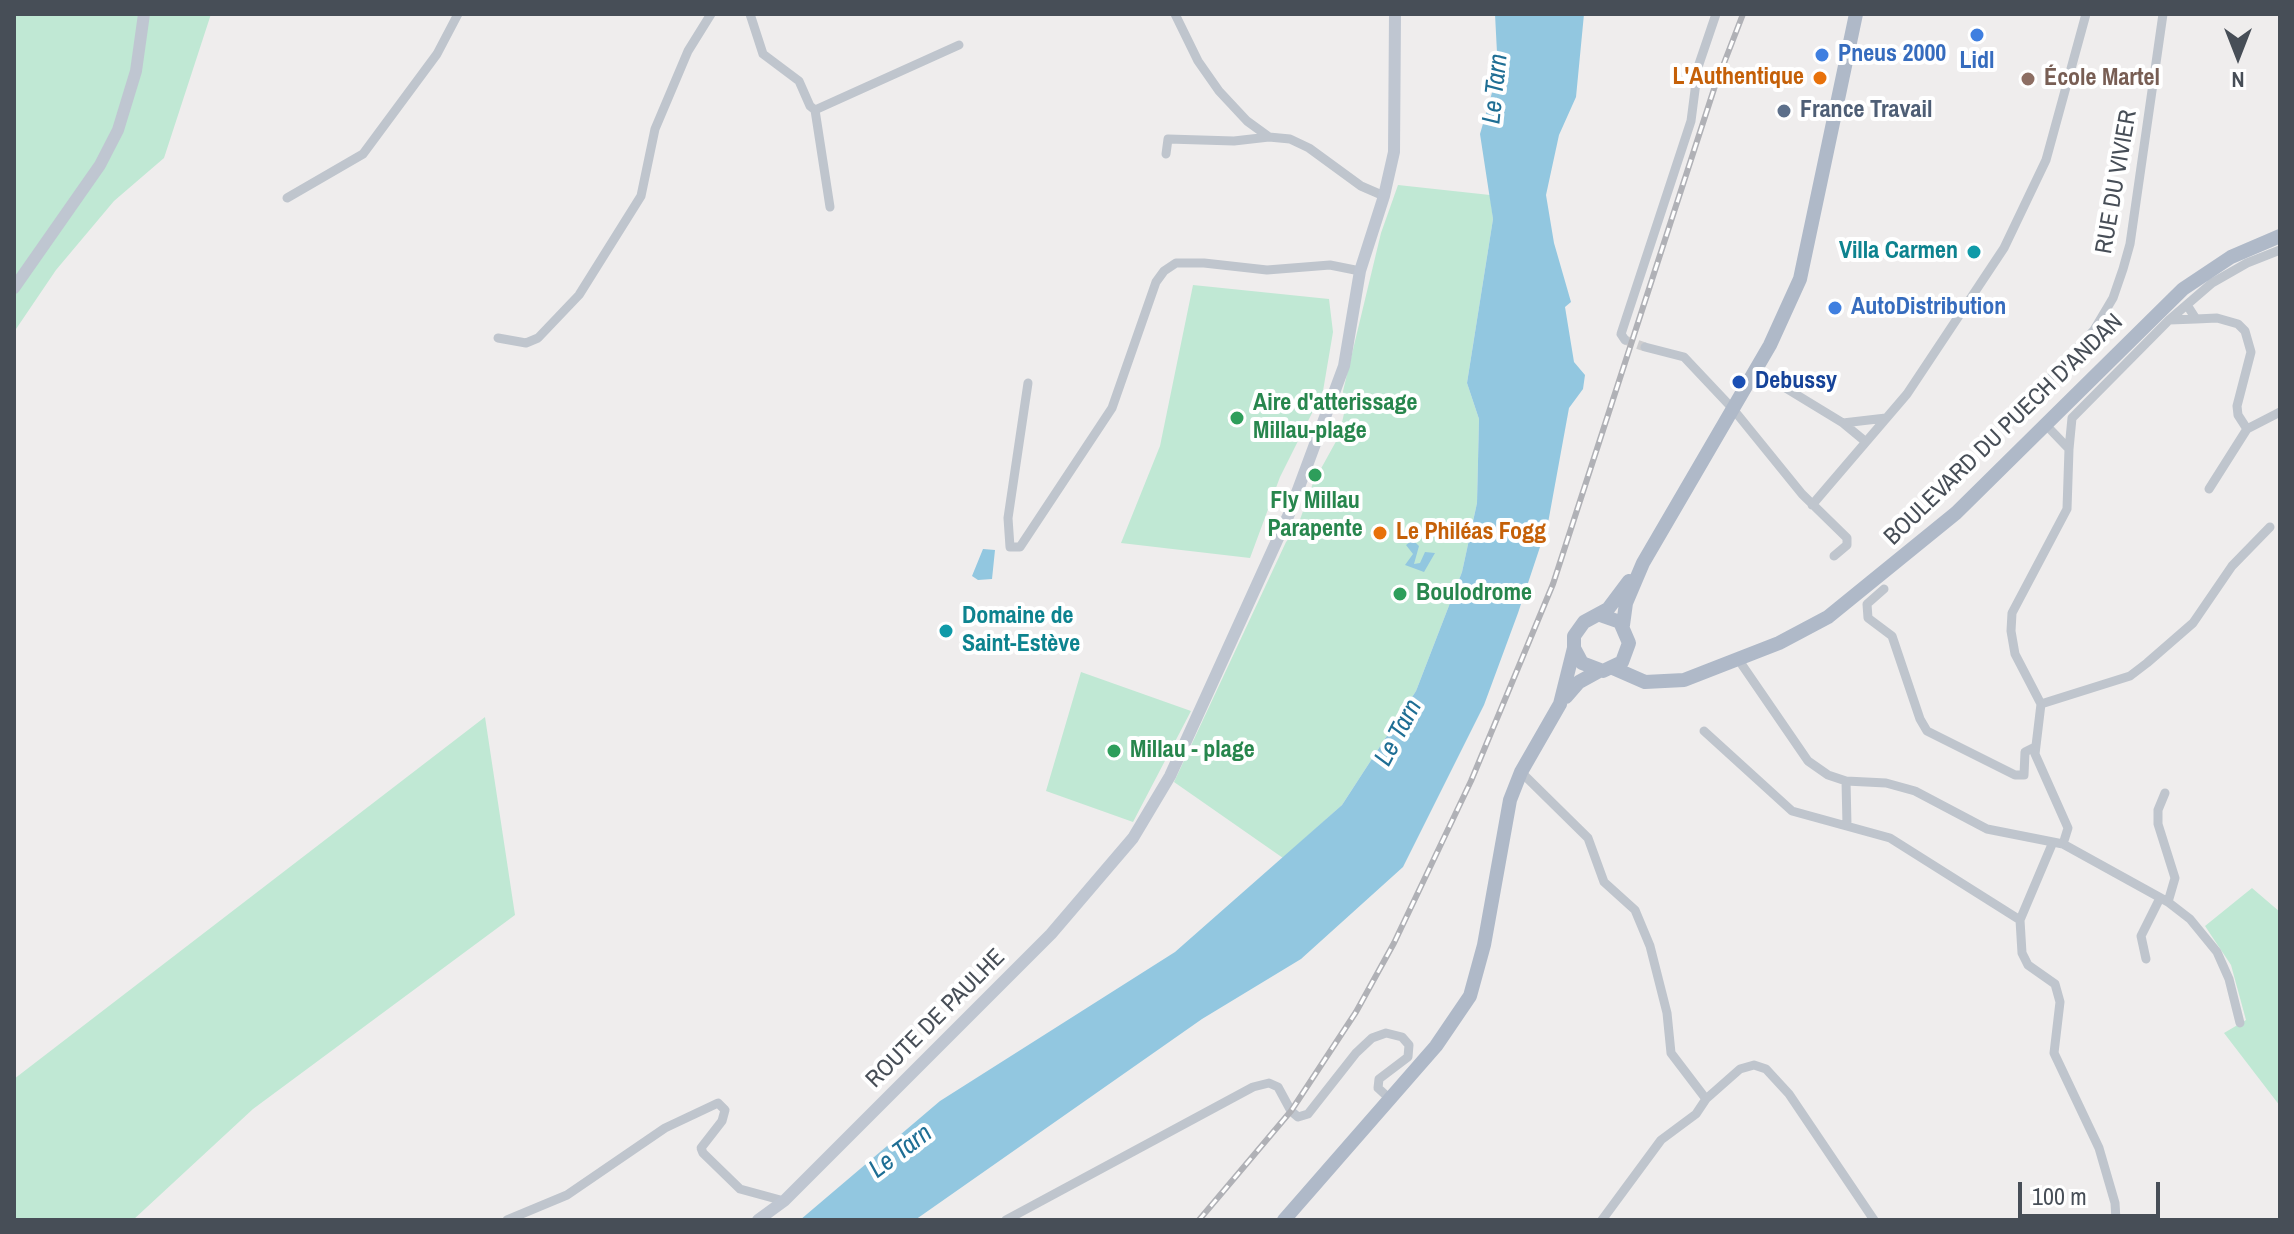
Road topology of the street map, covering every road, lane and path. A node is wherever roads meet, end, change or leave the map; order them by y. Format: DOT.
graph roads {
  1 [pos="144,14"];
  2 [pos="458,14"];
  3 [pos="711,14"];
  4 [pos="750,14"];
  5 [pos="1175,14"];
  6 [pos="1395,14"];
  7 [pos="1716,14"];
  8 [pos="1856,14"];
  9 [pos="2086,14"];
  10 [pos="2163,14"];
  11 [pos="959,45"];
  12 [pos="815,110"];
  13 [pos="1269,137"];
  14 [pos="1166,154"];
  15 [pos="1384,196"];
  16 [pos="287,198"];
  17 [pos="830,207"];
  18 [pos="2280,236"];
  19 [pos="2280,250"];
  20 [pos="1360,271"];
  21 [pos="14,288"];
  22 [pos="2187,305"];
  23 [pos="2196,319"];
  24 [pos="2169,320"];
  25 [pos="498,338"];
  26 [pos="1625,340"];
  27 [pos="1645,347"];
  28 [pos="1756,370"];
  29 [pos="2047,381"];
  30 [pos="1028,383"];
  31 [pos="1733,409"];
  32 [pos="2280,412"];
  33 [pos="1886,418"];
  34 [pos="1843,423"];
  35 [pos="2046,425"];
  36 [pos="2247,429"];
  37 [pos="1866,442"];
  38 [pos="2069,449"];
  39 [pos="2209,489"];
  40 [pos="1812,505"];
  41 [pos="2270,527"];
  42 [pos="1834,556"];
  43 [pos="1643,563"];
  44 [pos="1884,589"];
  45 [pos="1600,615"];
  46 [pos="1623,625"];
  47 [pos="1574,648"];
  48 [pos="1628,652"];
  49 [pos="1738,659"];
  50 [pos="1606,669"];
  51 [pos="1664,681"];
  52 [pos="1560,704"];
  53 [pos="2041,704"];
  54 [pos="1704,731"];
  55 [pos="2035,747"];
  56 [pos="1521,772"];
  57 [pos="1846,781"];
  58 [pos="2165,793"];
  59 [pos="1847,825"];
  60 [pos="2058,843"];
  61 [pos="2164,900"];
  62 [pos="2020,920"];
  63 [pos="2146,959"];
  64 [pos="2240,1023"];
  65 [pos="1390,1099"];
  66 [pos="1706,1099"];
  67 [pos="784,1201"];
  68 [pos="1296,1203"];
  69 [pos="507,1220"];
  70 [pos="758,1220"];
  71 [pos="1006,1220"];
  72 [pos="1275,1220"];
  73 [pos="1284,1220"];
  74 [pos="1602,1220"];
  75 [pos="1874,1220"];
  76 [pos="2116,1220"];
  1 -- 21 [label="street"];
  2 -- 16 [label="street"];
  3 -- 25 [label="street"];
  4 -- 12 [label="street"];
  5 -- 13 [label="street"];
  6 -- 15 [label="street, ROUTE DE PAULHE"];
  7 -- 26 [label="street"];
  8 -- 28 [label="main road"];
  9 -- 33 [label="street"];
  10 -- 29 [label="street, RUE DU VIVIER"];
  11 -- 12 [label="street"];
  12 -- 17 [label="street"];
  13 -- 14 [label="street"];
  13 -- 15 [label="street"];
  15 -- 20 [label="street, ROUTE DE PAULHE"];
  18 -- 35 [label="main road, BOULEVARD DU PUECH D'ANDAN"];
  19 -- 22 [label="street"];
  20 -- 30 [label="street"];
  20 -- 67 [label="street, ROUTE DE PAULHE"];
  22 -- 23 [label="street"];
  22 -- 24 [label="street"];
  23 -- 24 [label="street"];
  23 -- 36 [label="street"];
  24 -- 38 [label="street"];
  27 -- 31 [label="street"];
  28 -- 31 [label="main road"];
  28 -- 34 [label="street"];
  31 -- 40 [label="street"];
  31 -- 43 [label="main road"];
  32 -- 36 [label="street"];
  33 -- 34 [label="street"];
  33 -- 37 [label="street"];
  34 -- 37 [label="street"];
  35 -- 38 [label="street"];
  35 -- 49 [label="main road, BOULEVARD DU PUECH D'ANDAN"];
  36 -- 39 [label="street"];
  37 -- 40 [label="street"];
  38 -- 53 [label="street"];
  40 -- 42 [label="street"];
  41 -- 53 [label="street"];
  43 -- 45 [label="main road"];
  43 -- 46 [label="main road"];
  44 -- 55 [label="street"];
  45 -- 46 [label="main road"];
  45 -- 47 [label="main road"];
  46 -- 48 [label="main road"];
  47 -- 50 [label="main road"];
  47 -- 52 [label="main road"];
  48 -- 50 [label="main road"];
  48 -- 51 [label="main road"];
  49 -- 51 [label="main road, BOULEVARD DU PUECH D'ANDAN"];
  49 -- 57 [label="street"];
  50 -- 51 [label="main road"];
  50 -- 52 [label="main road"];
  52 -- 56 [label="main road"];
  53 -- 55 [label="street"];
  54 -- 59 [label="street"];
  55 -- 60 [label="street"];
  56 -- 65 [label="main road"];
  56 -- 66 [label="street"];
  57 -- 59 [label="street"];
  57 -- 60 [label="street"];
  58 -- 61 [label="street"];
  59 -- 62 [label="street"];
  60 -- 61 [label="street"];
  60 -- 62 [label="street"];
  61 -- 63 [label="street"];
  61 -- 64 [label="street"];
  62 -- 76 [label="street"];
  65 -- 68 [label="main road"];
  65 -- 71 [label="street"];
  66 -- 74 [label="street"];
  66 -- 75 [label="street"];
  67 -- 69 [label="street"];
  67 -- 70 [label="street, ROUTE DE PAULHE"];
  68 -- 72 [label="main road"];
  68 -- 73 [label="main road"];
}
